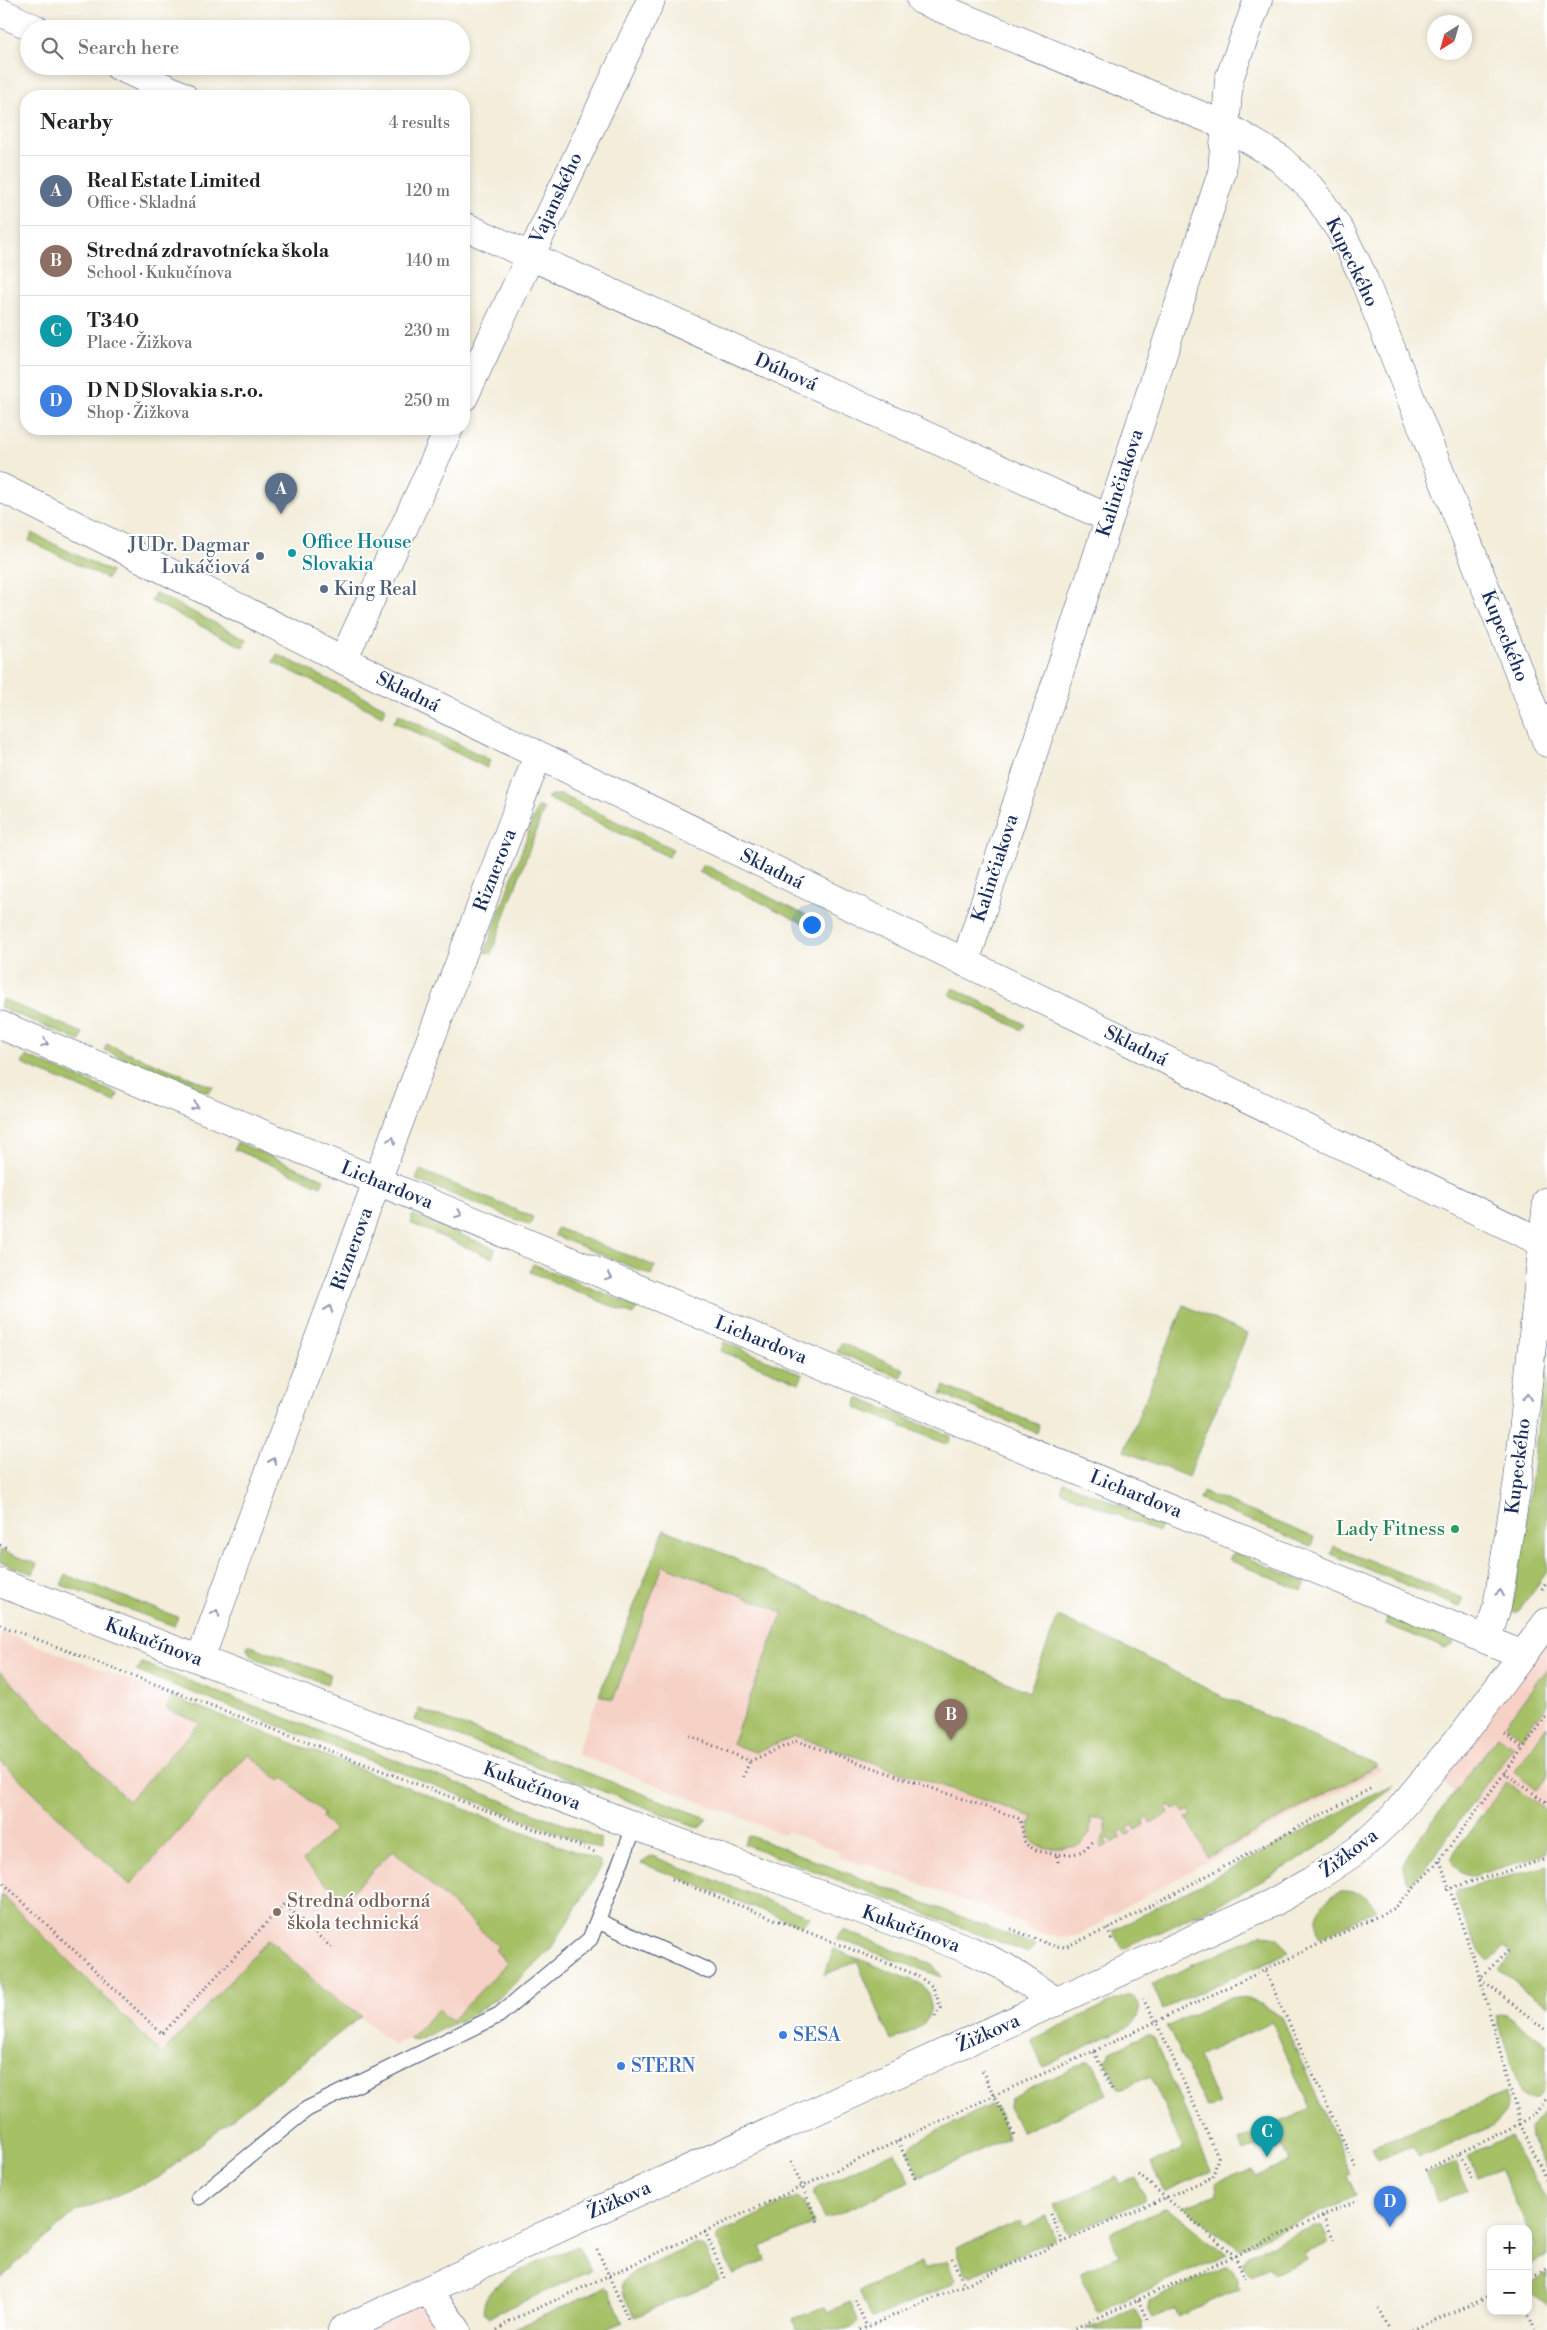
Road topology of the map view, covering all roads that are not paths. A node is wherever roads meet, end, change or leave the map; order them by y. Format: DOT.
graph roads {
  1 [pos="651,0"];
  2 [pos="921,0"];
  3 [pos="1258,0"];
  4 [pos="0,12"];
  5 [pos="20,21"];
  6 [pos="138,75"];
  7 [pos="170,90"];
  8 [pos="1224,125"];
  9 [pos="470,229"];
  10 [pos="529,256"];
  11 [pos="470,384"];
  12 [pos="446,435"];
  13 [pos="0,487"];
  14 [pos="1108,518"];
  15 [pos="343,660"];
  16 [pos="1547,743"];
  17 [pos="538,756"];
  18 [pos="965,963"];
  19 [pos="0,1025"];
  20 [pos="377,1181"];
  21 [pos="1547,1201"];
  22 [pos="1545,1244"];
  23 [pos="0,1583"];
  24 [pos="1547,1622"];
  25 [pos="1487,1640"];
  26 [pos="1523,1655"];
  27 [pos="200,1659"];
  28 [pos="635,1826"];
  29 [pos="598,1921"];
  30 [pos="708,1971"];
  31 [pos="1057,2002"];
  32 [pos="199,2197"];
  33 [pos="428,2291"];
  34 [pos="342,2330"];
  35 [pos="457,2330"];
  1 -- 10 [label="street, Vajanského"];
  2 -- 8 [label="street, Kupeckého"];
  3 -- 8 [label="street, Kalinčiakova"];
  4 -- 5 [label="street"];
  6 -- 7 [label="street"];
  8 -- 14 [label="street, Kalinčiakova"];
  8 -- 16 [label="street, Kupeckého"];
  9 -- 10 [label="street, Dúhová"];
  10 -- 11 [label="street, Vajanského"];
  10 -- 14 [label="street, Dúhová"];
  12 -- 15 [label="street"];
  13 -- 15 [label="street, Skladná"];
  14 -- 18 [label="street, Kalinčiakova"];
  15 -- 17 [label="street, Skladná"];
  17 -- 18 [label="street, Skladná"];
  20 -- 17 [label="street, Riznerova, one-way"];
  18 -- 22 [label="street, Skladná"];
  19 -- 20 [label="street, Lichardova, one-way"];
  20 -- 25 [label="street, Lichardova, one-way"];
  27 -- 20 [label="street, Riznerova, one-way"];
  21 -- 22 [label="street, Kupeckého"];
  25 -- 22 [label="street, Kupeckého, one-way"];
  23 -- 27 [label="street, Kukučínova"];
  24 -- 26 [label="street, Žižkova"];
  25 -- 26 [label="street, Lichardova"];
  26 -- 31 [label="street, Žižkova"];
  27 -- 28 [label="street, Kukučínova"];
  28 -- 29 [label="lane"];
  28 -- 31 [label="street, Kukučínova"];
  29 -- 30 [label="lane"];
  29 -- 32 [label="lane"];
  31 -- 33 [label="street, Žižkova"];
  33 -- 34 [label="street, Žižkova"];
  33 -- 35 [label="street"];
}
